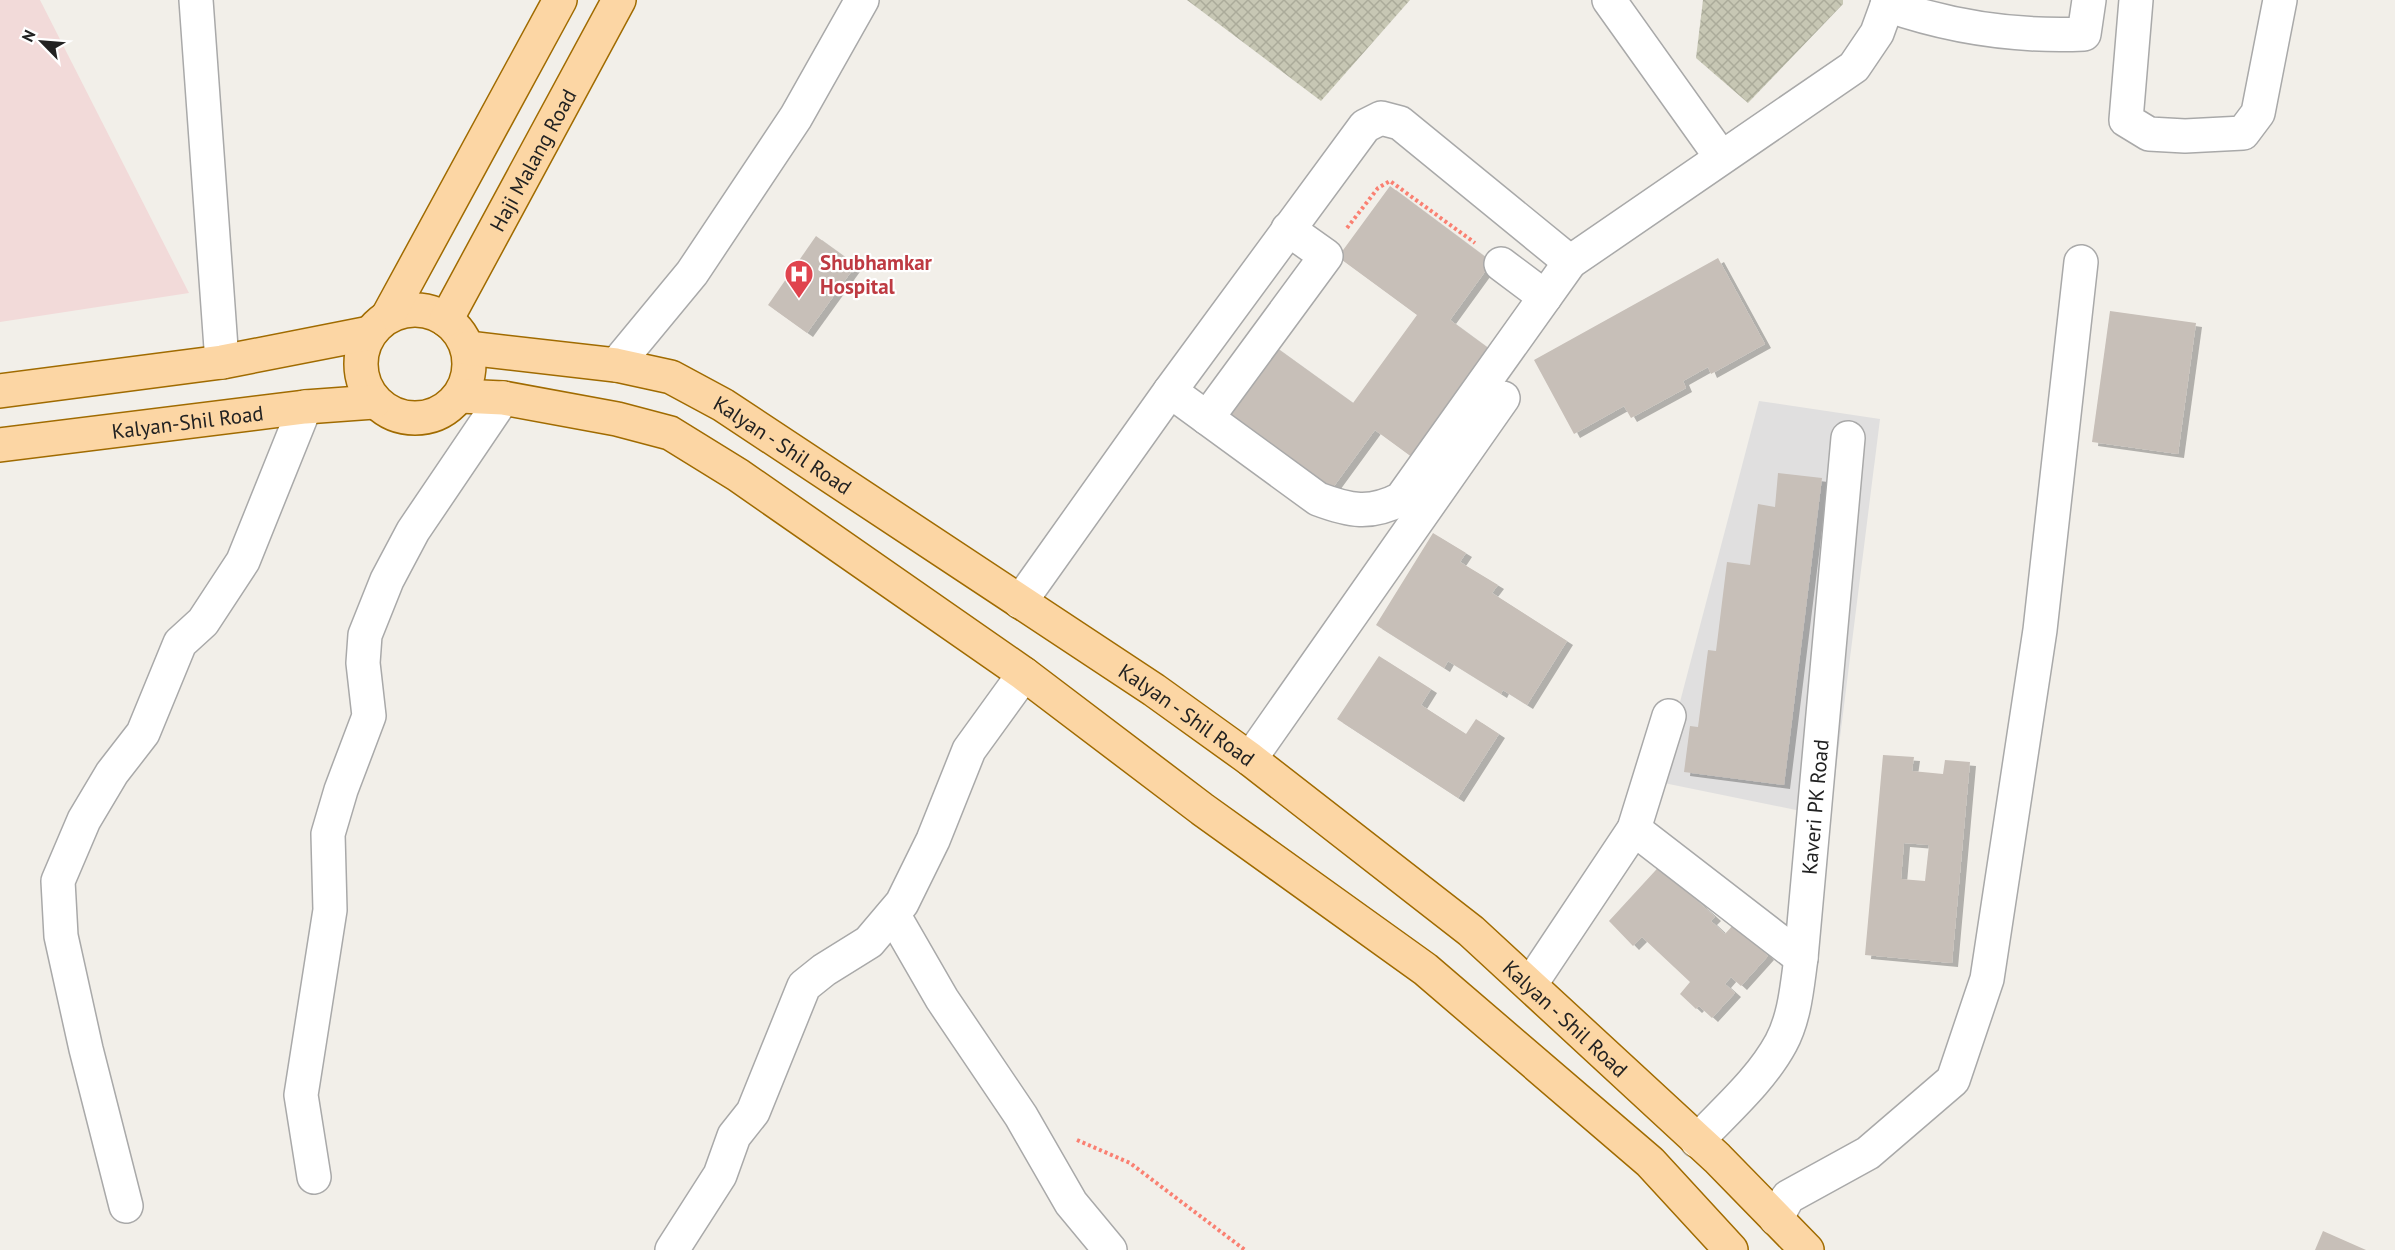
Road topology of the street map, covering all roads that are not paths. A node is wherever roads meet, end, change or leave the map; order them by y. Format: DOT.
graph roads {
  1 [pos="196,0"];
  2 [pos="560,0"];
  3 [pos="619,0"];
  4 [pos="862,0"];
  5 [pos="1609,0"];
  6 [pos="2089,0"];
  7 [pos="2136,0"];
  8 [pos="2280,0"];
  9 [pos="1888,2"];
  10 [pos="2132,32"];
  11 [pos="2084,34"];
  12 [pos="1721,157"];
  13 [pos="452,198"];
  14 [pos="497,224"];
  15 [pos="1288,230"];
  16 [pos="1570,262"];
  17 [pos="2081,262"];
  18 [pos="1502,264"];
  19 [pos="1545,297"];
  20 [pos="1227,312"];
  21 [pos="446,320"];
  22 [pos="379,325"];
  23 [pos="1266,338"];
  24 [pos="468,348"];
  25 [pos="222,362"];
  26 [pos="616,365"];
  27 [pos="0,391"];
  28 [pos="1170,391"];
  29 [pos="460,396"];
  30 [pos="503,398"];
  31 [pos="1503,399"];
  32 [pos="374,402"];
  33 [pos="305,407"];
  34 [pos="1207,418"];
  35 [pos="1848,438"];
  36 [pos="0,445"];
  37 [pos="1020,602"];
  38 [pos="1024,674"];
  39 [pos="1669,716"];
  40 [pos="1250,759"];
  41 [pos="1634,829"];
  42 [pos="893,914"];
  43 [pos="1801,958"];
  44 [pos="1530,985"];
  45 [pos="1697,1141"];
  46 [pos="314,1177"];
  47 [pos="126,1206"];
  48 [pos="1776,1219"];
  49 [pos="672,1250"];
  50 [pos="1110,1250"];
  51 [pos="1731,1250"];
  52 [pos="1808,1250"];
  1 -- 25 [label="street"];
  2 -- 13 [label="main road"];
  3 -- 14 [label="main road, Haji Malang Road"];
  4 -- 26 [label="street"];
  5 -- 12 [label="street"];
  6 -- 11 [label="street"];
  7 -- 10 [label="street"];
  8 -- 10 [label="street"];
  9 -- 11 [label="street"];
  9 -- 12 [label="street"];
  10 -- 11 [label="street"];
  12 -- 16 [label="street"];
  13 -- 14 [label="main road"];
  13 -- 22 [label="main road"];
  14 -- 21 [label="main road, Haji Malang Road"];
  15 -- 16 [label="street"];
  15 -- 20 [label="street"];
  15 -- 23 [label="street"];
  16 -- 19 [label="street"];
  17 -- 48 [label="street"];
  18 -- 19 [label="street"];
  19 -- 34 [label="street"];
  20 -- 23 [label="street"];
  20 -- 28 [label="street"];
  21 -- 22 [label="main road"];
  21 -- 24 [label="main road"];
  22 -- 25 [label="main road"];
  22 -- 32 [label="main road"];
  23 -- 34 [label="street"];
  24 -- 26 [label="main road, Kalyan - Shil Road"];
  24 -- 29 [label="main road"];
  25 -- 27 [label="main road"];
  26 -- 37 [label="main road, Kalyan - Shil Road"];
  28 -- 34 [label="street"];
  28 -- 37 [label="street"];
  29 -- 30 [label="main road"];
  29 -- 32 [label="main road"];
  30 -- 38 [label="main road"];
  30 -- 46 [label="street"];
  31 -- 40 [label="street"];
  32 -- 33 [label="main road, Kalyan-Shil Road"];
  33 -- 36 [label="main road, Kalyan-Shil Road"];
  33 -- 47 [label="street"];
  35 -- 43 [label="street, Kaveri PK Road"];
  37 -- 40 [label="main road, Kalyan - Shil Road"];
  38 -- 42 [label="street"];
  38 -- 51 [label="main road"];
  39 -- 41 [label="street"];
  40 -- 44 [label="main road, Kalyan - Shil Road"];
  41 -- 43 [label="street"];
  41 -- 44 [label="street"];
  42 -- 49 [label="street"];
  42 -- 50 [label="street"];
  43 -- 45 [label="street, Kaveri PK Road"];
  44 -- 45 [label="main road, Kalyan - Shil Road"];
  45 -- 48 [label="main road, Kalyan - Shil Road"];
  48 -- 52 [label="main road, Kalyan - Shil Road"];
}
